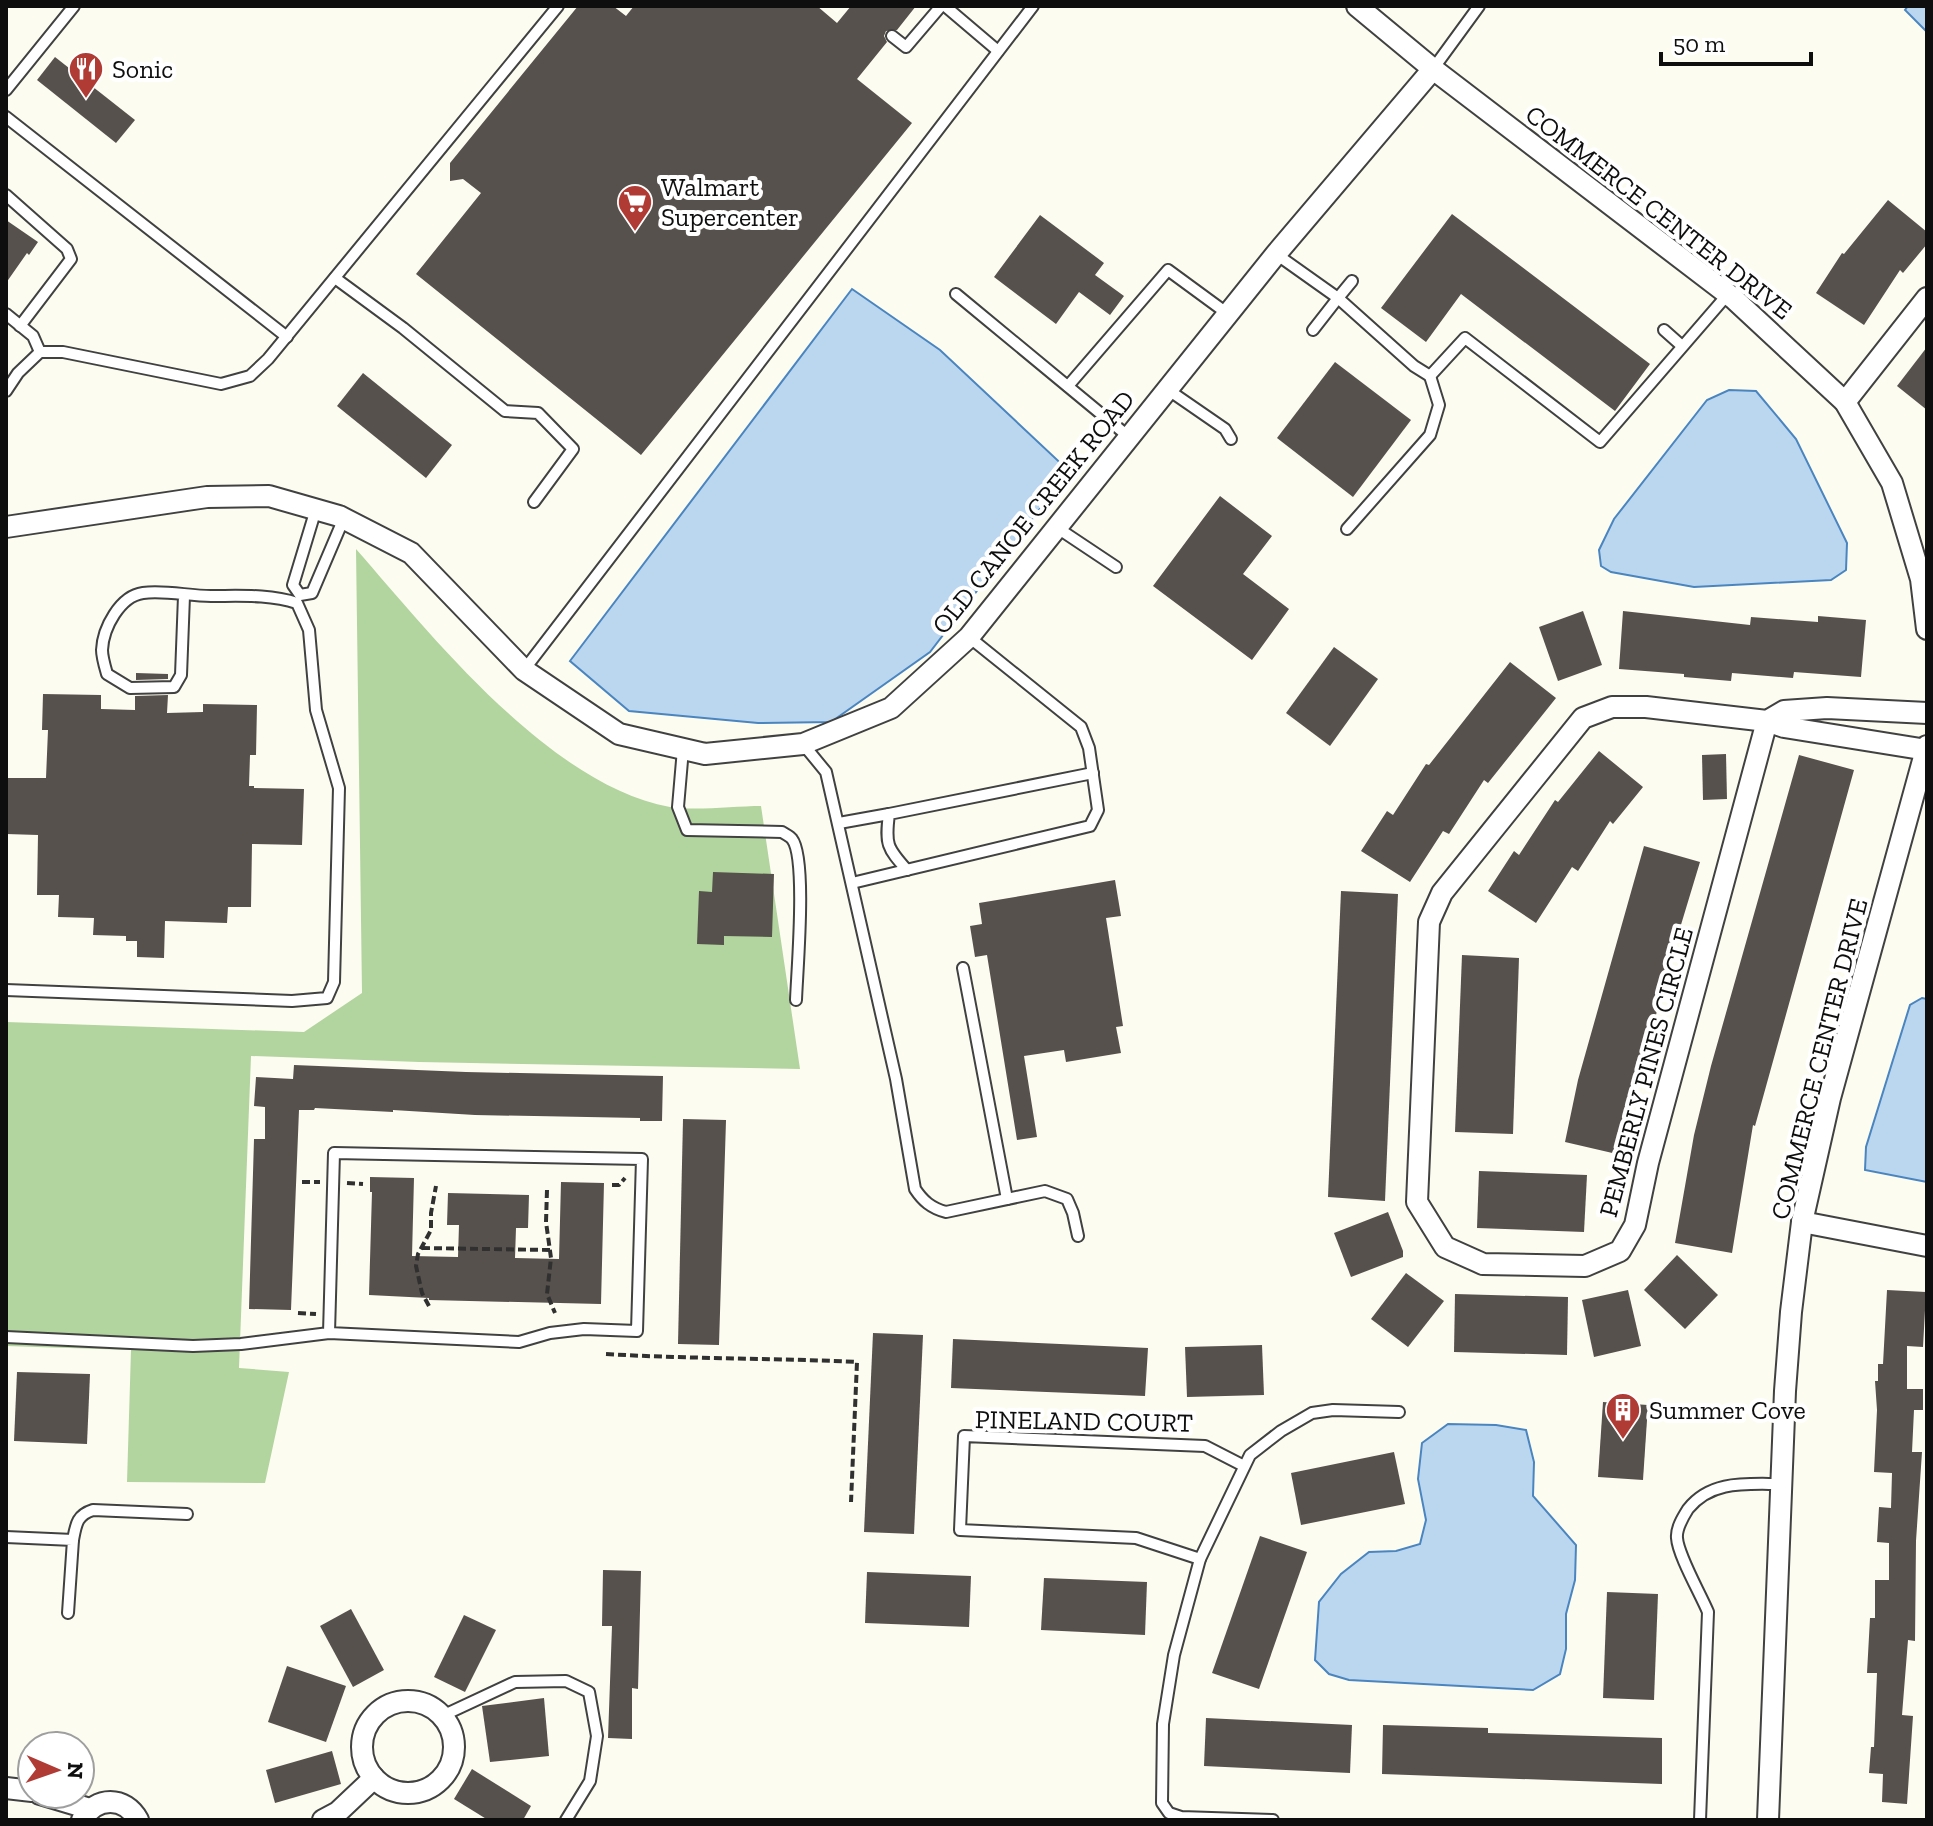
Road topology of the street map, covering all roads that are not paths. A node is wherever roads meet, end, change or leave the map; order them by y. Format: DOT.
graph roads {
  1 [pos="74,6"];
  2 [pos="558,6"];
  3 [pos="943,6"];
  4 [pos="1033,6"];
  5 [pos="1357,6"];
  6 [pos="1479,6"];
  7 [pos="892,36"];
  8 [pos="998,51"];
  9 [pos="1433,69"];
  10 [pos="6,90"];
  11 [pos="6,117"];
  12 [pos="6,195"];
  13 [pos="1276,254"];
  14 [pos="335,278"];
  15 [pos="1352,281"];
  16 [pos="956,294"];
  17 [pos="1728,294"];
  18 [pos="1338,298"];
  19 [pos="1927,298"];
  20 [pos="6,314"];
  21 [pos="1228,314"];
  22 [pos="20,326"];
  23 [pos="1313,330"];
  24 [pos="1664,330"];
  25 [pos="287,337"];
  26 [pos="1682,346"];
  27 [pos="40,352"];
  28 [pos="1430,376"];
  29 [pos="1068,386"];
  30 [pos="1167,389"];
  31 [pos="6,391"];
  32 [pos="1845,402"];
  33 [pos="1129,437"];
  34 [pos="1231,439"];
  35 [pos="534,502"];
  36 [pos="316,509"];
  37 [pos="344,518"];
  38 [pos="6,527"];
  39 [pos="1056,527"];
  40 [pos="1347,529"];
  41 [pos="1116,567"];
  42 [pos="184,596"];
  43 [pos="299,599"];
  44 [pos="1927,629"];
  45 [pos="969,637"];
  46 [pos="524,670"];
  47 [pos="1927,713"];
  48 [pos="1767,721"];
  49 [pos="803,744"];
  50 [pos="683,749"];
  51 [pos="1927,749"];
  52 [pos="1093,773"];
  53 [pos="889,814"];
  54 [pos="839,823"];
  55 [pos="907,870"];
  56 [pos="852,883"];
  57 [pos="963,968"];
  58 [pos="6,990"];
  59 [pos="796,1000"];
  60 [pos="1007,1199"];
  61 [pos="1802,1222"];
  62 [pos="1078,1236"];
  63 [pos="1927,1246"];
  64 [pos="329,1333"];
  65 [pos="6,1337"];
  66 [pos="1399,1412"];
  67 [pos="1244,1466"];
  68 [pos="1780,1484"];
  69 [pos="187,1514"];
  70 [pos="6,1537"];
  71 [pos="73,1540"];
  72 [pos="1200,1559"];
  73 [pos="68,1613"];
  74 [pos="442,1716"];
  75 [pos="374,1778"];
  76 [pos="86,1814"];
  77 [pos="138,1820"];
  78 [pos="323,1820"];
  79 [pos="566,1820"];
  80 [pos="1273,1820"];
  81 [pos="1700,1820"];
  82 [pos="1768,1820"];
  1 -- 10 [label="lane"];
  2 -- 14 [label="lane"];
  3 -- 7 [label="lane"];
  3 -- 8 [label="lane"];
  4 -- 8 [label="lane"];
  5 -- 9 [label="street, COMMERCE CENTER DRIVE"];
  6 -- 9 [label="lane"];
  8 -- 46 [label="lane"];
  9 -- 13 [label="street, OLD CANOE CREEK ROAD"];
  9 -- 17 [label="street, COMMERCE CENTER DRIVE"];
  11 -- 25 [label="lane"];
  12 -- 22 [label="lane"];
  13 -- 18 [label="lane"];
  13 -- 21 [label="street, OLD CANOE CREEK ROAD"];
  14 -- 25 [label="lane"];
  14 -- 35 [label="lane"];
  15 -- 18 [label="lane"];
  16 -- 29 [label="lane"];
  17 -- 26 [label="lane"];
  17 -- 32 [label="street, COMMERCE CENTER DRIVE"];
  18 -- 23 [label="lane"];
  18 -- 28 [label="lane"];
  19 -- 32 [label="street"];
  20 -- 22 [label="lane"];
  21 -- 29 [label="lane"];
  21 -- 30 [label="street, OLD CANOE CREEK ROAD"];
  22 -- 27 [label="lane"];
  24 -- 26 [label="lane"];
  25 -- 27 [label="lane"];
  26 -- 28 [label="lane"];
  27 -- 31 [label="lane"];
  28 -- 40 [label="lane"];
  29 -- 33 [label="lane"];
  30 -- 33 [label="street, OLD CANOE CREEK ROAD"];
  30 -- 34 [label="lane"];
  32 -- 44 [label="street, COMMERCE CENTER DRIVE"];
  33 -- 39 [label="street, OLD CANOE CREEK ROAD"];
  36 -- 37 [label="street, OLD CANOE CREEK ROAD"];
  36 -- 38 [label="street, OLD CANOE CREEK ROAD"];
  36 -- 43 [label="lane"];
  37 -- 43 [label="lane"];
  37 -- 46 [label="street, OLD CANOE CREEK ROAD"];
  39 -- 41 [label="lane"];
  39 -- 45 [label="street, OLD CANOE CREEK ROAD"];
  42 -- 42 [label="lane"];
  42 -- 43 [label="lane"];
  43 -- 58 [label="lane"];
  45 -- 49 [label="street, OLD CANOE CREEK ROAD"];
  45 -- 52 [label="lane"];
  46 -- 50 [label="street, OLD CANOE CREEK ROAD"];
  47 -- 48 [label="street, PEMBERLY PINES CIRCLE"];
  48 -- 48 [label="street, PEMBERLY PINES CIRCLE"];
  48 -- 51 [label="street, PEMBERLY PINES CIRCLE"];
  49 -- 50 [label="street, OLD CANOE CREEK ROAD"];
  49 -- 54 [label="lane"];
  50 -- 59 [label="lane"];
  51 -- 61 [label="street, COMMERCE CENTER DRIVE"];
  52 -- 53 [label="lane"];
  52 -- 55 [label="lane"];
  53 -- 54 [label="lane"];
  53 -- 55 [label="lane"];
  54 -- 56 [label="lane"];
  55 -- 56 [label="lane"];
  56 -- 60 [label="lane"];
  57 -- 60 [label="lane"];
  60 -- 62 [label="lane"];
  61 -- 63 [label="street"];
  61 -- 68 [label="street, COMMERCE CENTER DRIVE"];
  64 -- 64 [label="lane"];
  64 -- 65 [label="lane"];
  66 -- 67 [label="lane"];
  67 -- 72 [label="lane"];
  67 -- 72 [label="lane, PINELAND COURT"];
  68 -- 81 [label="lane"];
  68 -- 82 [label="street, COMMERCE CENTER DRIVE"];
  69 -- 71 [label="lane"];
  70 -- 71 [label="lane"];
  71 -- 73 [label="lane"];
  72 -- 80 [label="lane"];
  74 -- 75 [label="street"];
  74 -- 75 [label="street"];
  74 -- 79 [label="lane"];
  75 -- 78 [label="street"];
  76 -- 77 [label="street"];
}
